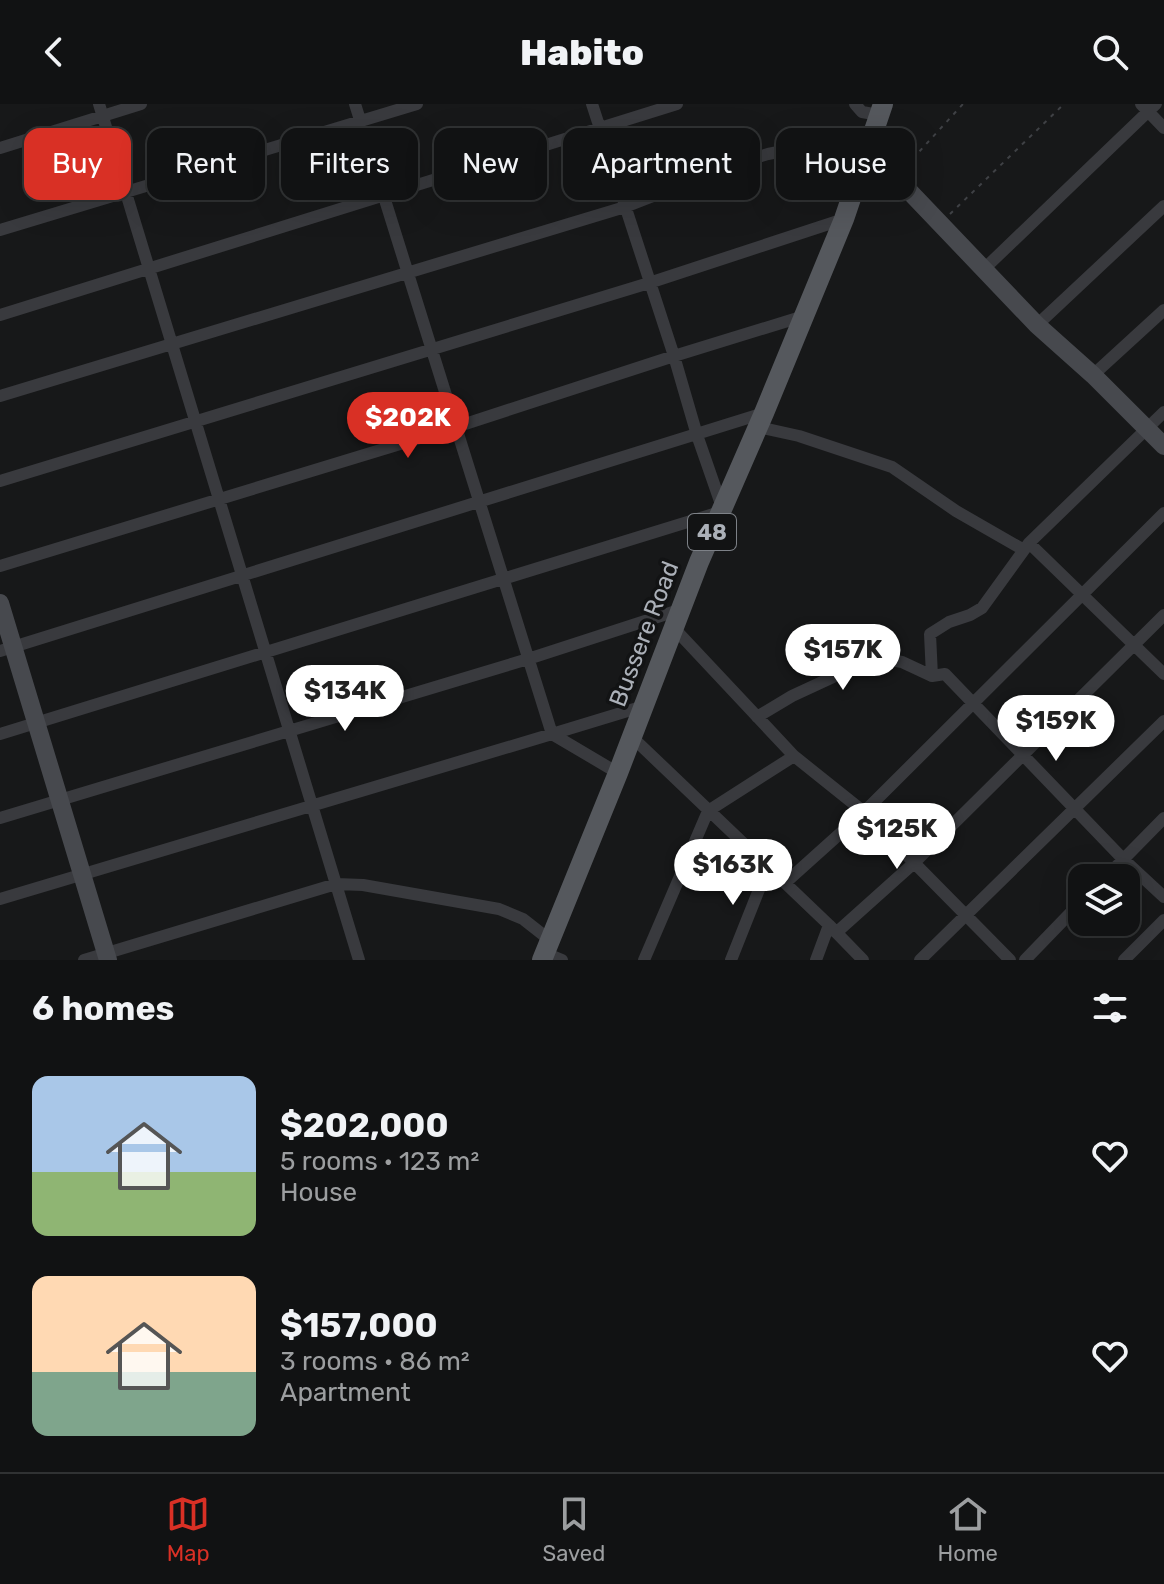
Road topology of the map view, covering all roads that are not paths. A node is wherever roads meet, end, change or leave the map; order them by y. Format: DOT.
graph roads {
  1 [pos="141,104"];
  2 [pos="355,104"];
  3 [pos="417,104"];
  4 [pos="592,104"];
  5 [pos="677,104"];
  6 [pos="855,104"];
  7 [pos="1149,107"];
  8 [pos="101,110"];
  9 [pos="881,110"];
  10 [pos="360,121"];
  11 [pos="362,128"];
  12 [pos="599,128"];
  13 [pos="1164,128"];
  14 [pos="563,139"];
  15 [pos="0,148"];
  16 [pos="776,152"];
  17 [pos="418,184"];
  18 [pos="131,190"];
  19 [pos="915,196"];
  20 [pos="99,200"];
  21 [pos="128,200"];
  22 [pos="367,200"];
  23 [pos="385,200"];
  24 [pos="623,200"];
  25 [pos="850,200"];
  26 [pos="1164,206"];
  27 [pos="625,207"];
  28 [pos="844,219"];
  29 [pos="0,230"];
  30 [pos="149,269"];
  31 [pos="983,270"];
  32 [pos="408,273"];
  33 [pos="649,283"];
  34 [pos="1164,310"];
  35 [pos="0,315"];
  36 [pos="804,316"];
  37 [pos="1037,325"];
  38 [pos="172,344"];
  39 [pos="432,350"];
  40 [pos="674,356"];
  41 [pos="1093,375"];
  42 [pos="0,396"];
  43 [pos="1164,412"];
  44 [pos="761,420"];
  45 [pos="195,422"];
  46 [pos="456,427"];
  47 [pos="1146,430"];
  48 [pos="697,435"];
  49 [pos="1164,446"];
  50 [pos="0,481"];
  51 [pos="219,499"];
  52 [pos="479,503"];
  53 [pos="721,509"];
  54 [pos="1164,513"];
  55 [pos="1026,546"];
  56 [pos="0,566"];
  57 [pos="242,576"];
  58 [pos="503,579"];
  59 [pos="1082,595"];
  60 [pos="0,603"];
  61 [pos="1164,615"];
  62 [pos="676,619"];
  63 [pos="1134,645"];
  64 [pos="7,649"];
  65 [pos="265,652"];
  66 [pos="528,659"];
  67 [pos="1164,674"];
  68 [pos="932,676"];
  69 [pos="972,702"];
  70 [pos="644,706"];
  71 [pos="757,717"];
  72 [pos="1164,721"];
  73 [pos="36,723"];
  74 [pos="290,731"];
  75 [pos="0,734"];
  76 [pos="552,734"];
  77 [pos="632,737"];
  78 [pos="794,756"];
  79 [pos="1023,756"];
  80 [pos="618,773"];
  81 [pos="59,800"];
  82 [pos="312,806"];
  83 [pos="1074,809"];
  84 [pos="708,811"];
  85 [pos="864,812"];
  86 [pos="0,818"];
  87 [pos="1164,818"];
  88 [pos="1123,859"];
  89 [pos="914,863"];
  90 [pos="1118,864"];
  91 [pos="768,867"];
  92 [pos="82,875"];
  93 [pos="785,883"];
  94 [pos="336,884"];
  95 [pos="1164,897"];
  96 [pos="0,899"];
  97 [pos="966,914"];
  98 [pos="1068,915"];
  99 [pos="1164,920"];
  100 [pos="833,928"];
  101 [pos="550,954"];
  102 [pos="107,957"];
  103 [pos="84,960"];
  104 [pos="359,960"];
  105 [pos="644,960"];
  106 [pos="731,960"];
  107 [pos="816,960"];
  108 [pos="863,960"];
  109 [pos="920,960"];
  110 [pos="1010,960"];
  111 [pos="1025,960"];
  112 [pos="1124,960"];
  1 -- 8 [label="street"];
  2 -- 10 [label="street"];
  3 -- 10 [label="street"];
  4 -- 12 [label="street"];
  5 -- 12 [label="street"];
  6 -- 9 [label="street"];
  7 -- 13 [label="street"];
  7 -- 31 [label="street"];
  8 -- 15 [label="street"];
  10 -- 11 [label="street"];
  10 -- 18 [label="street"];
  14 -- 17 [label="street"];
  16 -- 27 [label="street"];
  19 -- 31 [label="street"];
  20 -- 29 [label="street"];
  21 -- 30 [label="street"];
  22 -- 30 [label="street"];
  23 -- 32 [label="street"];
  24 -- 27 [label="street"];
  25 -- 28 [label="main road, Bussere Road / 48"];
  26 -- 37 [label="street"];
  27 -- 32 [label="street"];
  27 -- 33 [label="street"];
  28 -- 33 [label="street"];
  28 -- 36 [label="main road, Bussere Road / 48"];
  30 -- 35 [label="street"];
  30 -- 38 [label="street"];
  31 -- 37 [label="street"];
  32 -- 38 [label="street"];
  32 -- 39 [label="street"];
  33 -- 39 [label="street"];
  33 -- 40 [label="street"];
  34 -- 41 [label="street"];
  36 -- 40 [label="street"];
  36 -- 44 [label="main road, Bussere Road / 48"];
  37 -- 41 [label="street"];
  38 -- 42 [label="street"];
  38 -- 45 [label="street"];
  39 -- 45 [label="street"];
  39 -- 46 [label="street"];
  40 -- 46 [label="street"];
  40 -- 48 [label="street"];
  41 -- 47 [label="street"];
  43 -- 47 [label="street"];
  44 -- 48 [label="street"];
  44 -- 53 [label="main road, Bussere Road / 48"];
  44 -- 55 [label="street"];
  45 -- 50 [label="street"];
  45 -- 51 [label="street"];
  46 -- 51 [label="street"];
  46 -- 52 [label="street"];
  47 -- 49 [label="street"];
  47 -- 55 [label="street"];
  48 -- 52 [label="street"];
  48 -- 53 [label="street"];
  51 -- 56 [label="street"];
  51 -- 57 [label="street"];
  52 -- 57 [label="street"];
  52 -- 58 [label="street"];
  53 -- 58 [label="street"];
  53 -- 62 [label="main road, Bussere Road / 48"];
  54 -- 59 [label="street"];
  55 -- 59 [label="street"];
  55 -- 68 [label="street"];
  57 -- 64 [label="street"];
  57 -- 65 [label="street"];
  58 -- 65 [label="street"];
  58 -- 66 [label="street"];
  59 -- 63 [label="street"];
  59 -- 69 [label="street"];
  60 -- 64 [label="street"];
  61 -- 63 [label="street"];
  62 -- 66 [label="street"];
  62 -- 70 [label="main road, Bussere Road / 48"];
  62 -- 71 [label="street"];
  63 -- 67 [label="street"];
  63 -- 79 [label="street"];
  64 -- 73 [label="street"];
  65 -- 73 [label="street"];
  65 -- 74 [label="street"];
  66 -- 74 [label="street"];
  66 -- 76 [label="street"];
  68 -- 69 [label="street"];
  68 -- 71 [label="street"];
  69 -- 79 [label="street"];
  69 -- 85 [label="street"];
  70 -- 76 [label="street"];
  70 -- 77 [label="main road, Bussere Road / 48"];
  71 -- 78 [label="street"];
  72 -- 83 [label="street"];
  73 -- 75 [label="street"];
  73 -- 81 [label="street"];
  74 -- 81 [label="street"];
  74 -- 82 [label="street"];
  76 -- 80 [label="street"];
  76 -- 82 [label="street"];
  77 -- 80 [label="main road, Bussere Road / 48"];
  77 -- 84 [label="street"];
  78 -- 84 [label="street"];
  78 -- 85 [label="street"];
  79 -- 83 [label="street"];
  79 -- 89 [label="street"];
  80 -- 101 [label="main road, Bussere Road / 48"];
  81 -- 86 [label="street"];
  81 -- 92 [label="street"];
  82 -- 92 [label="street"];
  82 -- 94 [label="street"];
  83 -- 88 [label="street"];
  83 -- 97 [label="street"];
  84 -- 91 [label="street"];
  84 -- 105 [label="street"];
  85 -- 89 [label="street"];
  85 -- 93 [label="street"];
  87 -- 88 [label="street"];
  88 -- 90 [label="street"];
  88 -- 95 [label="street"];
  89 -- 97 [label="street"];
  89 -- 100 [label="street"];
  91 -- 93 [label="street"];
  91 -- 106 [label="street"];
  92 -- 96 [label="street"];
  92 -- 102 [label="street"];
  93 -- 100 [label="street"];
  94 -- 101 [label="street"];
  94 -- 102 [label="street"];
  94 -- 104 [label="street"];
  97 -- 109 [label="street"];
  97 -- 110 [label="street"];
  98 -- 111 [label="street"];
  99 -- 112 [label="street"];
  100 -- 107 [label="street"];
  100 -- 108 [label="street"];
  102 -- 103 [label="street"];
}
